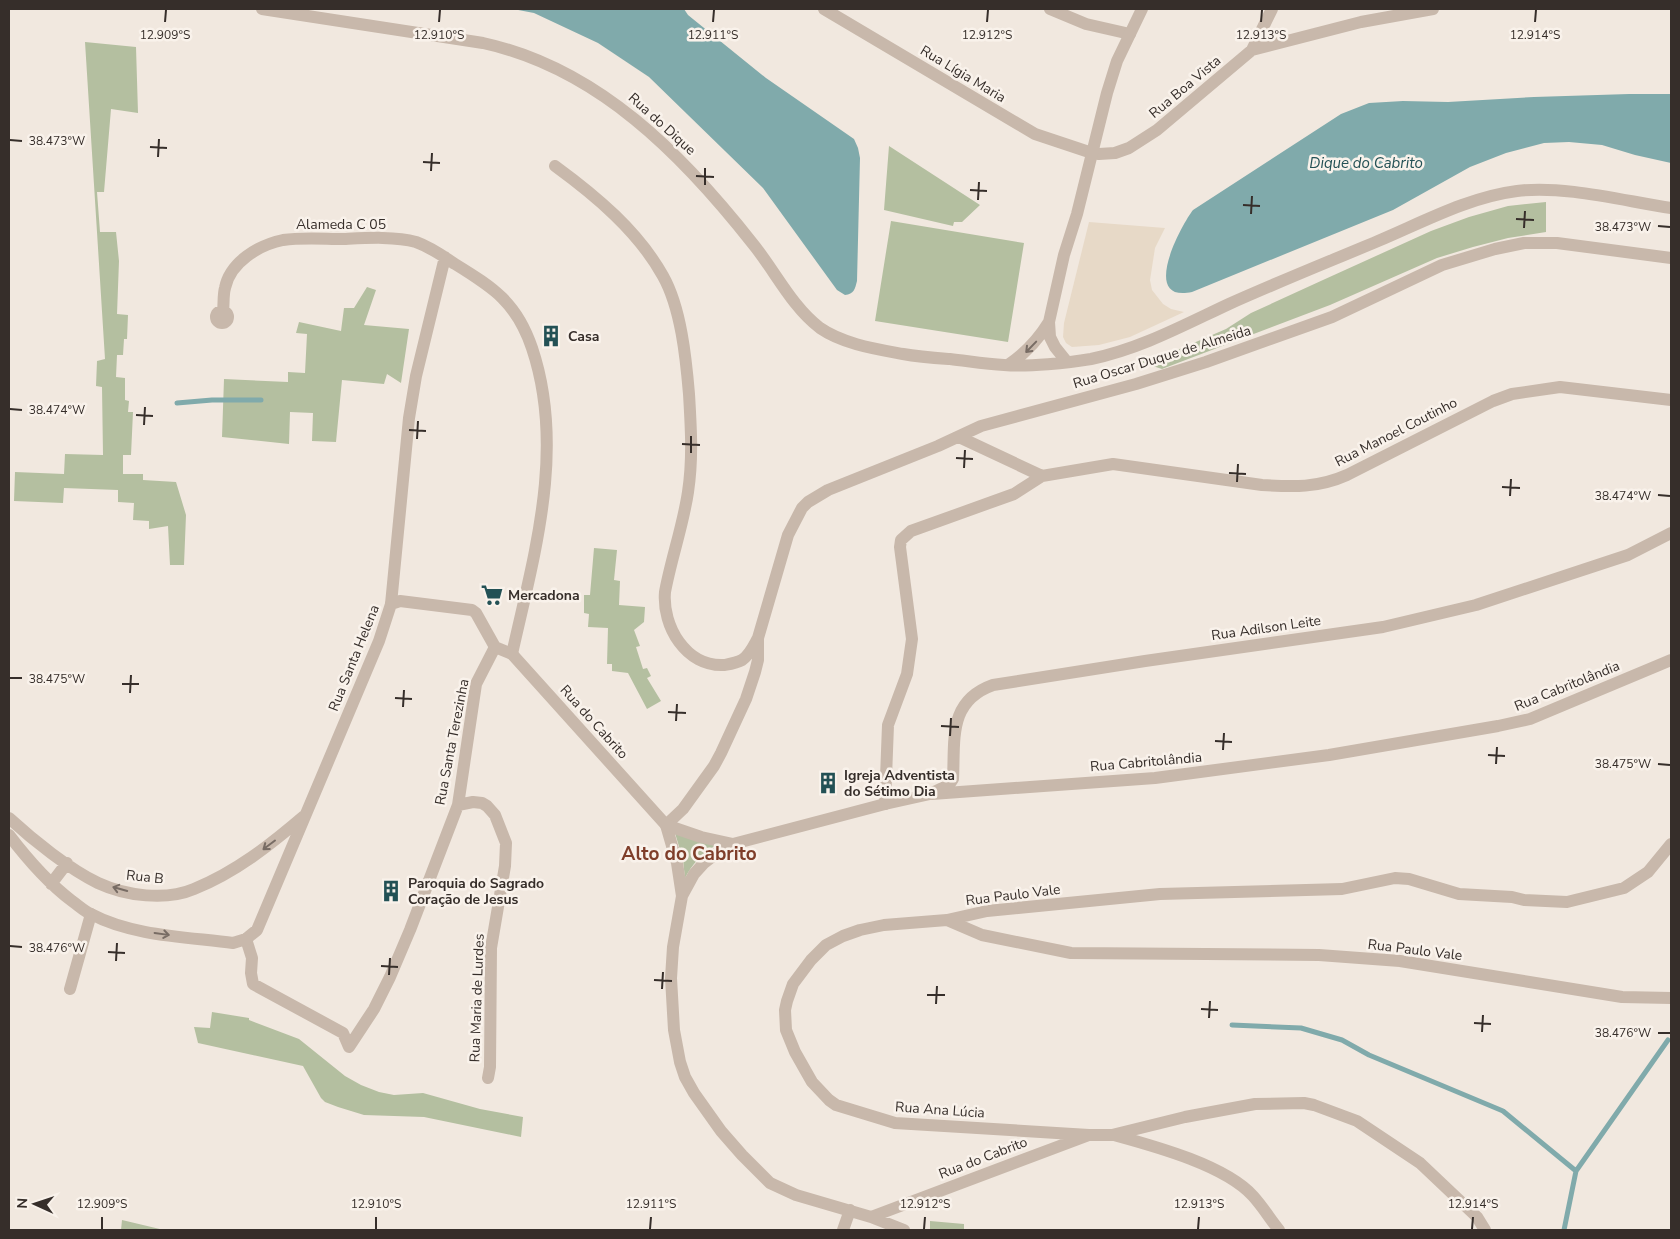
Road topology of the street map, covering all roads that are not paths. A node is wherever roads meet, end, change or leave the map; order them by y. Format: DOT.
graph roads {
  1 [pos="262,9"];
  2 [pos="824,9"];
  3 [pos="1050,9"];
  4 [pos="1142,9"];
  5 [pos="1272,9"];
  6 [pos="1433,9"];
  7 [pos="1130,34"];
  8 [pos="1252,50"];
  9 [pos="1092,153"];
  10 [pos="555,166"];
  11 [pos="1671,208"];
  12 [pos="445,258"];
  13 [pos="1671,258"];
  14 [pos="223,311"];
  15 [pos="1049,322"];
  16 [pos="1067,362"];
  17 [pos="1008,366"];
  18 [pos="1671,400"];
  19 [pos="959,437"];
  20 [pos="1042,476"];
  21 [pos="1671,533"];
  22 [pos="391,604"];
  23 [pos="758,638"];
  24 [pos="495,647"];
  25 [pos="512,654"];
  26 [pos="1671,660"];
  27 [pos="930,794"];
  28 [pos="884,804"];
  29 [pos="458,805"];
  30 [pos="306,814"];
  31 [pos="9,818"];
  32 [pos="666,825"];
  33 [pos="9,835"];
  34 [pos="732,844"];
  35 [pos="1671,844"];
  36 [pos="67,863"];
  37 [pos="51,884"];
  38 [pos="682,896"];
  39 [pos="91,914"];
  40 [pos="947,920"];
  41 [pos="246,939"];
  42 [pos="70,989"];
  43 [pos="1671,998"];
  44 [pos="488,1078"];
  45 [pos="1089,1135"];
  46 [pos="1112,1135"];
  47 [pos="850,1210"];
  48 [pos="871,1217"];
  49 [pos="843,1230"];
  50 [pos="904,1230"];
  51 [pos="1279,1230"];
  52 [pos="1485,1230"];
  1 -- 17 [label="street, Rua do Dique"];
  2 -- 9 [label="street, Rua Lígia Maria"];
  3 -- 7 [label="street"];
  4 -- 7 [label="street"];
  5 -- 8 [label="street, Rua Boa Vista"];
  6 -- 8 [label="street"];
  7 -- 9 [label="street"];
  8 -- 9 [label="street, Rua Boa Vista"];
  9 -- 15 [label="street"];
  10 -- 23 [label="street, Rua Oscar Duque de Almeida"];
  11 -- 16 [label="street, Rua do Dique"];
  12 -- 14 [label="street, Alameda C 05"];
  12 -- 22 [label="street, Rua Santa Helena"];
  12 -- 25 [label="street, Alameda C 05"];
  13 -- 19 [label="street, Rua Oscar Duque de Almeida"];
  15 -- 16 [label="street"];
  15 -- 17 [label="street, one-way"];
  16 -- 17 [label="street, Rua do Dique"];
  18 -- 20 [label="street, Rua Manoel Coutinho"];
  19 -- 20 [label="street"];
  19 -- 23 [label="street, Rua Oscar Duque de Almeida"];
  20 -- 28 [label="street"];
  21 -- 27 [label="street, Rua Adilson Leite"];
  22 -- 24 [label="street"];
  22 -- 30 [label="street, Rua Santa Helena"];
  23 -- 32 [label="street, Rua Oscar Duque de Almeida"];
  24 -- 25 [label="street, Rua do Cabrito"];
  24 -- 29 [label="street, Rua Santa Terezinha"];
  25 -- 32 [label="street, Rua do Cabrito"];
  26 -- 27 [label="street, Rua Cabritolândia"];
  27 -- 28 [label="street, Rua Cabritolândia"];
  28 -- 34 [label="street, Rua Cabritolândia"];
  29 -- 41 [label="street, Rua Santa Terezinha"];
  29 -- 44 [label="street, Rua Maria de Lurdes"];
  30 -- 36 [label="street, Rua B, one-way"];
  30 -- 41 [label="street, Rua Santa Helena"];
  31 -- 36 [label="street, Rua B"];
  32 -- 34 [label="street, Rua do Cabrito"];
  32 -- 38 [label="street, Rua do Cabrito"];
  33 -- 37 [label="street"];
  34 -- 38 [label="street, Rua do Cabrito"];
  35 -- 40 [label="street, Rua Paulo Vale"];
  36 -- 37 [label="street"];
  37 -- 39 [label="street"];
  38 -- 47 [label="street, Rua do Cabrito"];
  39 -- 41 [label="street, one-way"];
  39 -- 42 [label="street"];
  40 -- 43 [label="street, Rua Paulo Vale"];
  40 -- 45 [label="street, Rua Ana Lúcia"];
  45 -- 46 [label="street, Rua do Cabrito"];
  45 -- 48 [label="street, Rua do Cabrito"];
  46 -- 51 [label="street"];
  46 -- 52 [label="street, Rua do Cabrito"];
  47 -- 48 [label="street, Rua do Cabrito"];
  47 -- 49 [label="street"];
  48 -- 50 [label="street"];
}
